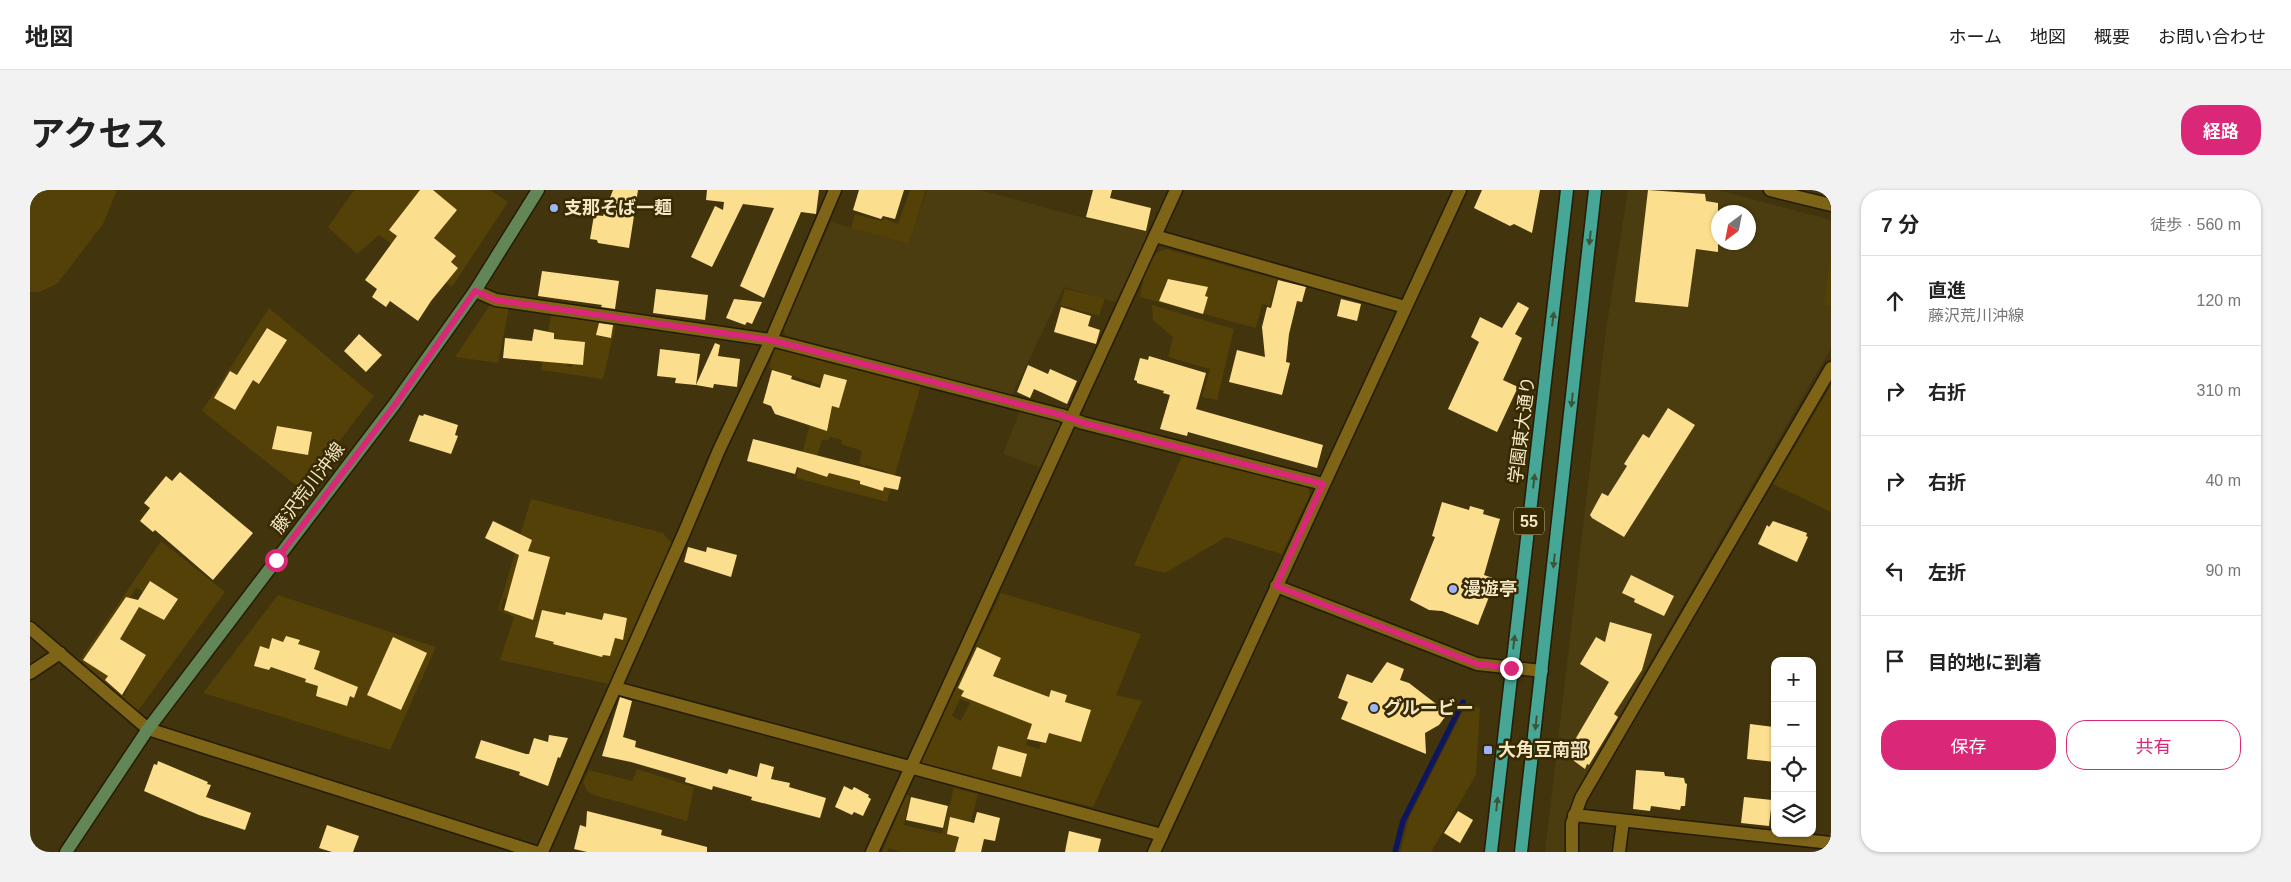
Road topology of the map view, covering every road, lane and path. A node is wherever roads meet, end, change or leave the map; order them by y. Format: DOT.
graph roads {
  1 [pos="538,190"];
  2 [pos="835,190"];
  3 [pos="1176,190"];
  4 [pos="1460,190"];
  5 [pos="1567,190"];
  6 [pos="1596,190"];
  7 [pos="1770,190"];
  8 [pos="1828,201"];
  9 [pos="1155,236"];
  10 [pos="475,291"];
  11 [pos="1405,307"];
  12 [pos="771,340"];
  13 [pos="1831,368"];
  14 [pos="1072,419"];
  15 [pos="1323,484"];
  16 [pos="1276,586"];
  17 [pos="30,628"];
  18 [pos="60,653"];
  19 [pos="1511,668"];
  20 [pos="1542,671"];
  21 [pos="30,673"];
  22 [pos="616,688"];
  23 [pos="148,729"];
  24 [pos="911,767"];
  25 [pos="1574,815"];
  26 [pos="1623,821"];
  27 [pos="1162,835"];
  28 [pos="1831,843"];
  29 [pos="66,852"];
  30 [pos="535,852"];
  31 [pos="542,852"];
  32 [pos="872,852"];
  33 [pos="1154,852"];
  34 [pos="1491,852"];
  35 [pos="1522,852"];
  36 [pos="1572,852"];
  37 [pos="1619,852"];
  1 -- 10 [label="main road, 藤沢荒川沖線"];
  2 -- 12 [label="street"];
  3 -- 9 [label="street"];
  4 -- 11 [label="street"];
  19 -- 5 [label="main road, 学園東大通り / 55, one-way"];
  6 -- 20 [label="main road, 55, one-way"];
  7 -- 8 [label="street"];
  9 -- 11 [label="street"];
  9 -- 14 [label="street"];
  10 -- 12 [label="street"];
  10 -- 23 [label="main road, 藤沢荒川沖線"];
  11 -- 15 [label="street"];
  12 -- 14 [label="street"];
  12 -- 22 [label="street"];
  13 -- 25 [label="street"];
  14 -- 15 [label="street"];
  14 -- 24 [label="street"];
  15 -- 16 [label="street"];
  16 -- 19 [label="street"];
  16 -- 27 [label="street"];
  17 -- 18 [label="street"];
  18 -- 21 [label="street"];
  18 -- 23 [label="street"];
  19 -- 20 [label="street"];
  34 -- 19 [label="main road, 学園東大通り / 55, one-way"];
  20 -- 35 [label="main road, 55, one-way"];
  22 -- 24 [label="street"];
  22 -- 31 [label="street"];
  23 -- 29 [label="main road, 藤沢荒川沖線"];
  23 -- 30 [label="street"];
  24 -- 27 [label="street"];
  24 -- 32 [label="street"];
  25 -- 26 [label="street"];
  25 -- 36 [label="street"];
  26 -- 28 [label="street"];
  26 -- 37 [label="street"];
  27 -- 33 [label="street"];
}
